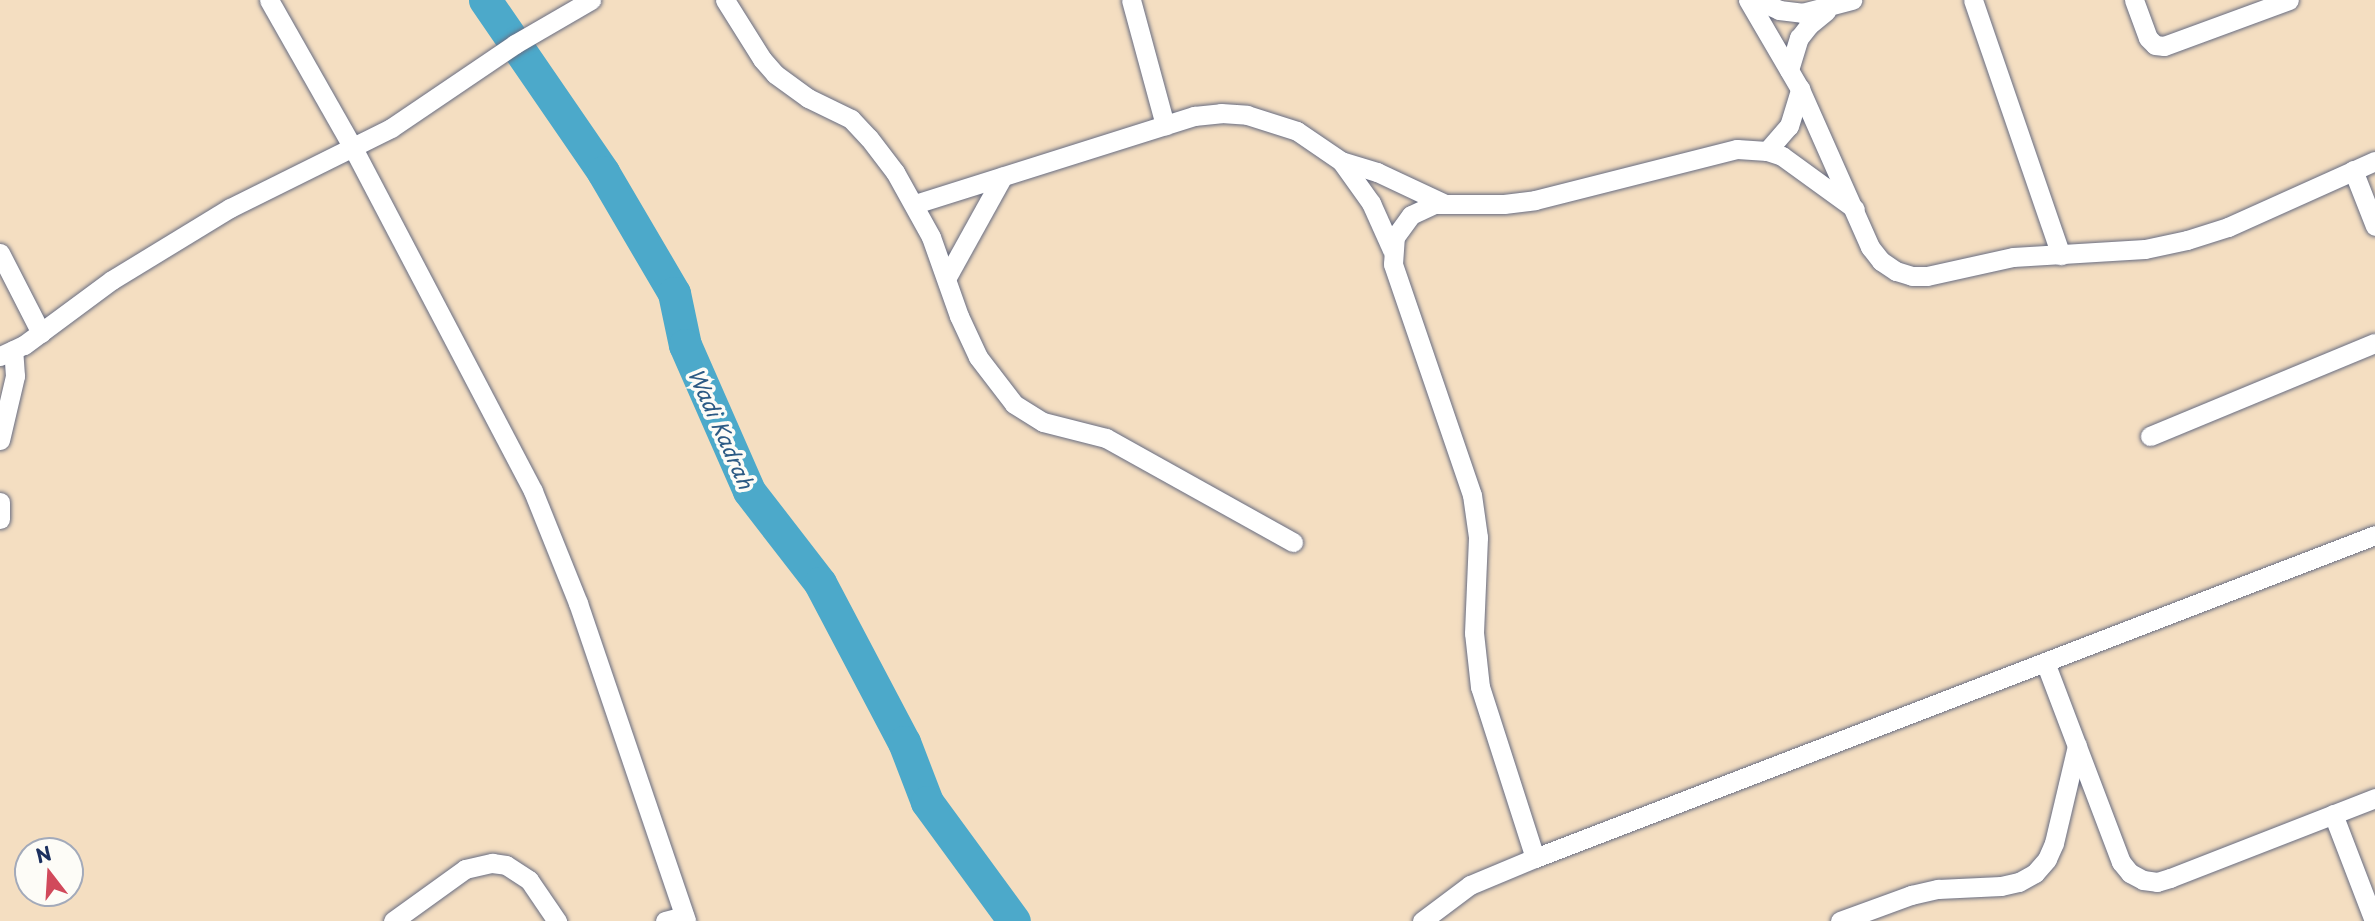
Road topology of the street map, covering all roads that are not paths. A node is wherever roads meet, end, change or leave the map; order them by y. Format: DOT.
graph roads {
  1 [pos="270,0"];
  2 [pos="591,0"];
  3 [pos="725,0"];
  4 [pos="1132,0"];
  5 [pos="1748,0"];
  6 [pos="1757,0"];
  7 [pos="1973,0"];
  8 [pos="2134,0"];
  9 [pos="2289,0"];
  10 [pos="1844,3"];
  11 [pos="1789,70"];
  12 [pos="1800,89"];
  13 [pos="1165,125"];
  14 [pos="353,148"];
  15 [pos="1767,151"];
  16 [pos="1341,161"];
  17 [pos="2375,161"];
  18 [pos="2353,170"];
  19 [pos="1003,176"];
  20 [pos="915,204"];
  21 [pos="1445,204"];
  22 [pos="1855,209"];
  23 [pos="2375,226"];
  24 [pos="1392,250"];
  25 [pos="0,253"];
  26 [pos="2061,255"];
  27 [pos="947,277"];
  28 [pos="41,333"];
  29 [pos="2375,342"];
  30 [pos="7,353"];
  31 [pos="2150,436"];
  32 [pos="0,440"];
  33 [pos="0,502"];
  34 [pos="0,519"];
  35 [pos="2375,535"];
  36 [pos="1293,542"];
  37 [pos="2045,662"];
  38 [pos="2077,746"];
  39 [pos="2375,798"];
  40 [pos="2333,814"];
  41 [pos="1535,858"];
  42 [pos="678,919"];
  43 [pos="393,921"];
  44 [pos="557,921"];
  45 [pos="1422,921"];
  46 [pos="1840,921"];
  47 [pos="2374,921"];
  1 -- 14 [label="street"];
  2 -- 14 [label="street"];
  3 -- 20 [label="street"];
  4 -- 13 [label="street"];
  5 -- 11 [label="street"];
  6 -- 10 [label="street"];
  7 -- 26 [label="street"];
  8 -- 9 [label="street"];
  10 -- 11 [label="street"];
  11 -- 12 [label="street"];
  12 -- 15 [label="street"];
  12 -- 22 [label="street"];
  13 -- 16 [label="street"];
  13 -- 19 [label="street"];
  14 -- 28 [label="street"];
  14 -- 42 [label="street"];
  15 -- 21 [label="street"];
  15 -- 22 [label="street"];
  16 -- 21 [label="street"];
  16 -- 24 [label="street"];
  17 -- 18 [label="street"];
  18 -- 23 [label="street"];
  18 -- 26 [label="street"];
  19 -- 20 [label="street"];
  19 -- 27 [label="street"];
  20 -- 27 [label="street"];
  21 -- 24 [label="street"];
  22 -- 26 [label="street"];
  24 -- 41 [label="street"];
  25 -- 28 [label="street"];
  27 -- 36 [label="street"];
  28 -- 30 [label="street"];
  29 -- 31 [label="street"];
  30 -- 32 [label="street"];
  33 -- 34 [label="street"];
  35 -- 37 [label="street"];
  37 -- 38 [label="street"];
  37 -- 41 [label="street"];
  38 -- 40 [label="street"];
  38 -- 46 [label="street"];
  39 -- 40 [label="street"];
  40 -- 47 [label="street"];
  41 -- 45 [label="street"];
  43 -- 44 [label="street"];
}
